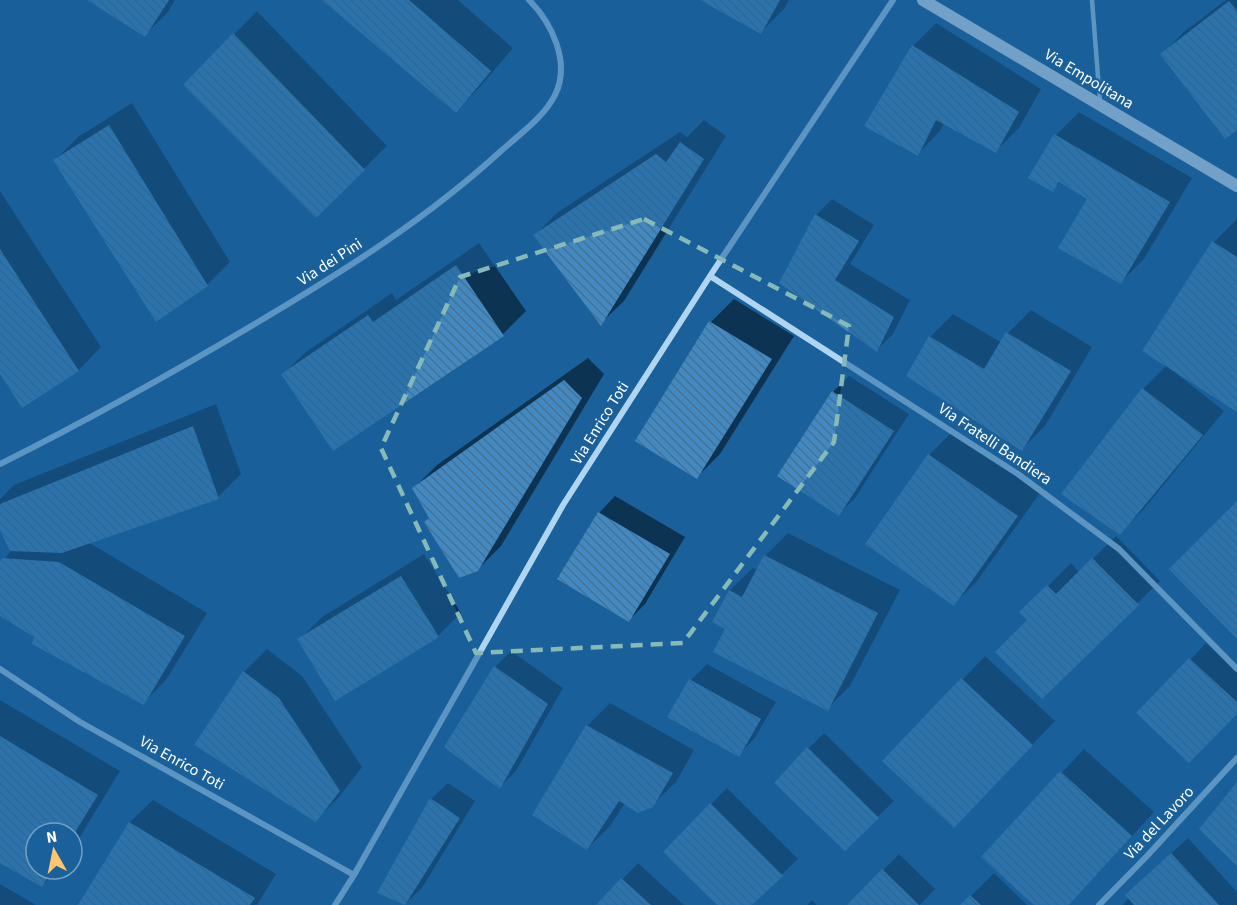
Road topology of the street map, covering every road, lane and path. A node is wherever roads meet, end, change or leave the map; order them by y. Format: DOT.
graph roads {
  1 [pos="529,0"];
  2 [pos="893,0"];
  3 [pos="923,0"];
  4 [pos="1092,0"];
  5 [pos="1101,105"];
  6 [pos="1237,186"];
  7 [pos="710,276"];
  8 [pos="0,464"];
  9 [pos="0,669"];
  10 [pos="1237,669"];
  11 [pos="1237,758"];
  12 [pos="354,875"];
  13 [pos="335,905"];
  14 [pos="1099,905"];
  1 -- 8 [label="street, Via dei Pini"];
  2 -- 7 [label="street, Via Enrico Toti"];
  3 -- 5 [label="main road, Via Empolitana"];
  4 -- 5 [label="lane"];
  5 -- 6 [label="main road, Via Empolitana"];
  7 -- 10 [label="street, Via Fratelli Bandiera"];
  7 -- 12 [label="street, Via Enrico Toti"];
  9 -- 12 [label="street, Via Enrico Toti"];
  11 -- 14 [label="street, Via del Lavoro"];
  12 -- 13 [label="street, Via Enrico Toti"];
}
